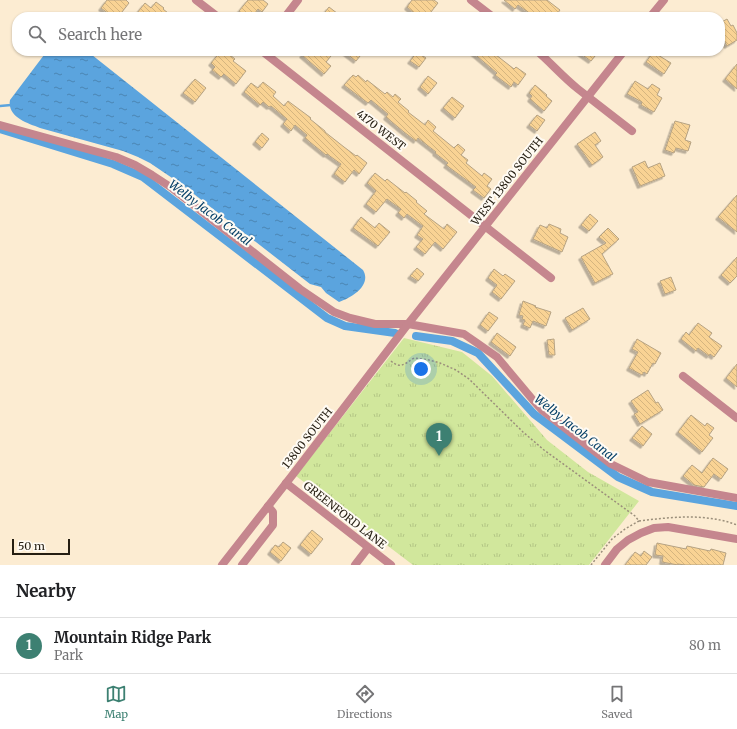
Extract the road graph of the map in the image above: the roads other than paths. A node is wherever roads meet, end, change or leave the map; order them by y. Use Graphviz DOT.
graph roads {
  1 [pos="196,0"];
  2 [pos="298,0"];
  3 [pos="471,0"];
  4 [pos="664,0"];
  5 [pos="212,12"];
  6 [pos="289,12"];
  7 [pos="487,12"];
  8 [pos="654,12"];
  9 [pos="268,56"];
  10 [pos="543,56"];
  11 [pos="620,56"];
  12 [pos="588,96"];
  13 [pos="0,125"];
  14 [pos="632,131"];
  15 [pos="486,226"];
  16 [pos="552,278"];
  17 [pos="408,324"];
  18 [pos="683,376"];
  19 [pos="737,418"];
  20 [pos="286,483"];
  21 [pos="737,498"];
  22 [pos="268,506"];
  23 [pos="737,539"];
  24 [pos="368,548"];
  25 [pos="222,565"];
  26 [pos="242,565"];
  27 [pos="355,565"];
  28 [pos="391,565"];
  29 [pos="605,565"];
  1 -- 5 [label="street"];
  2 -- 6 [label="street"];
  3 -- 7 [label="street"];
  4 -- 8 [label="street"];
  9 -- 15 [label="street, 4170 WEST"];
  10 -- 12 [label="street"];
  11 -- 12 [label="street, WEST 13800 SOUTH"];
  12 -- 14 [label="street"];
  12 -- 15 [label="street, WEST 13800 SOUTH"];
  13 -- 17 [label="street"];
  15 -- 16 [label="street, 4170 WEST"];
  15 -- 17 [label="street, WEST 13800 SOUTH"];
  17 -- 20 [label="street, 13800 SOUTH"];
  17 -- 21 [label="street"];
  18 -- 19 [label="street"];
  20 -- 22 [label="street, 13800 SOUTH"];
  20 -- 24 [label="street, GREENFORD LANE"];
  22 -- 25 [label="street, 13800 SOUTH"];
  22 -- 26 [label="street"];
  23 -- 29 [label="street"];
  24 -- 27 [label="street"];
  24 -- 28 [label="street, GREENFORD LANE"];
}
